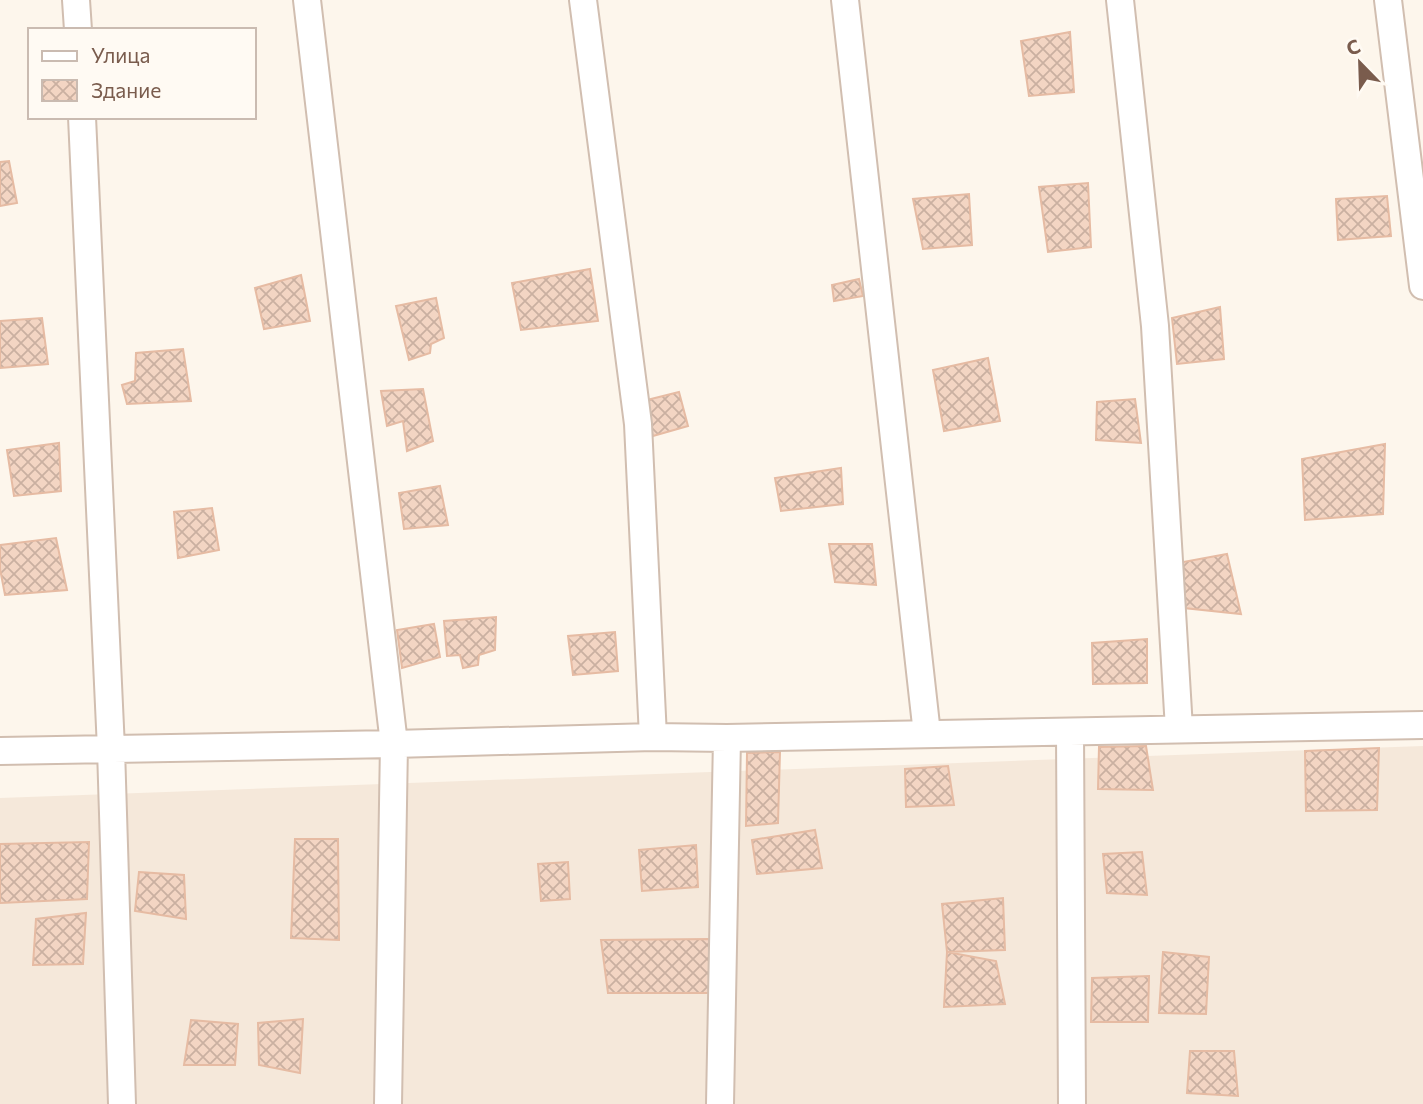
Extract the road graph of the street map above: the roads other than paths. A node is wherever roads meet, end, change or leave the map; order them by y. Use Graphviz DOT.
graph roads {
  1 [pos="76,0"];
  2 [pos="307,0"];
  3 [pos="583,0"];
  4 [pos="845,0"];
  5 [pos="1120,0"];
  6 [pos="1388,0"];
  7 [pos="78,28"];
  8 [pos="82,119"];
  9 [pos="1423,286"];
  10 [pos="1423,725"];
  11 [pos="1179,729"];
  12 [pos="1070,732"];
  13 [pos="927,734"];
  14 [pos="653,737"];
  15 [pos="727,738"];
  16 [pos="394,744"];
  17 [pos="111,749"];
  18 [pos="0,751"];
  19 [pos="122,1104"];
  20 [pos="388,1104"];
  21 [pos="720,1104"];
  22 [pos="1072,1104"];
  1 -- 7 [label="street"];
  2 -- 16 [label="street"];
  3 -- 14 [label="street"];
  4 -- 13 [label="street"];
  5 -- 11 [label="street"];
  6 -- 9 [label="street"];
  8 -- 17 [label="street"];
  10 -- 11 [label="street"];
  11 -- 12 [label="street"];
  12 -- 13 [label="street"];
  12 -- 22 [label="street"];
  13 -- 15 [label="street"];
  14 -- 15 [label="street"];
  14 -- 16 [label="street"];
  15 -- 21 [label="street"];
  16 -- 17 [label="street"];
  16 -- 20 [label="street"];
  17 -- 18 [label="street"];
  17 -- 19 [label="street"];
}
